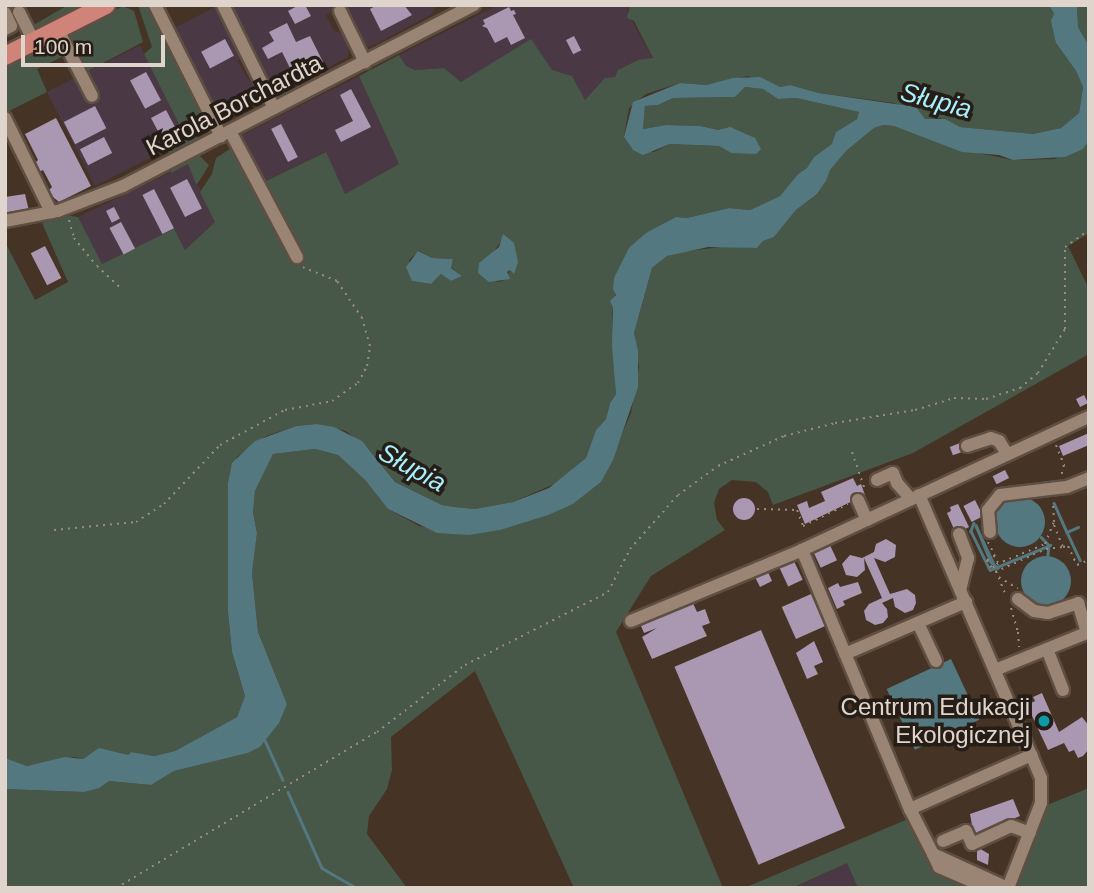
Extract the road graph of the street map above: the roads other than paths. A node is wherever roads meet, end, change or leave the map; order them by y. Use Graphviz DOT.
graph roads {
  1 [pos="106,5"];
  2 [pos="155,5"];
  3 [pos="223,5"];
  4 [pos="474,5"];
  5 [pos="340,11"];
  6 [pos="19,12"];
  7 [pos="5,13"];
  8 [pos="5,29"];
  9 [pos="58,30"];
  10 [pos="34,42"];
  11 [pos="5,56"];
  12 [pos="365,62"];
  13 [pos="92,96"];
  14 [pos="274,108"];
  15 [pos="5,118"];
  16 [pos="226,133"];
  17 [pos="51,212"];
  18 [pos="5,221"];
  19 [pos="297,257"];
  20 [pos="1089,417"];
  21 [pos="967,446"];
  22 [pos="1007,454"];
  23 [pos="1089,478"];
  24 [pos="877,480"];
  25 [pos="915,497"];
  26 [pos="858,500"];
  27 [pos="867,520"];
  28 [pos="960,534"];
  29 [pos="988,535"];
  30 [pos="802,550"];
  31 [pos="960,589"];
  32 [pos="1019,595"];
  33 [pos="966,602"];
  34 [pos="631,621"];
  35 [pos="918,622"];
  36 [pos="1088,633"];
  37 [pos="1047,649"];
  38 [pos="845,654"];
  39 [pos="936,661"];
  40 [pos="995,670"];
  41 [pos="1063,690"];
  42 [pos="1032,755"];
  43 [pos="910,809"];
  44 [pos="1030,833"];
  45 [pos="943,841"];
  46 [pos="933,854"];
  47 [pos="987,888"];
  1 -- 9 [label="main road"];
  2 -- 16 [label="street"];
  3 -- 14 [label="street"];
  4 -- 12 [label="street, Karola Borchardta"];
  5 -- 12 [label="street"];
  6 -- 10 [label="street"];
  7 -- 8 [label="street"];
  9 -- 10 [label="main road"];
  9 -- 13 [label="street"];
  10 -- 11 [label="main road"];
  12 -- 14 [label="street, Karola Borchardta"];
  14 -- 16 [label="street, Karola Borchardta"];
  15 -- 17 [label="street"];
  16 -- 17 [label="street, Karola Borchardta"];
  16 -- 19 [label="street"];
  17 -- 18 [label="street, Karola Borchardta"];
  20 -- 22 [label="street"];
  21 -- 22 [label="street"];
  22 -- 25 [label="street"];
  23 -- 29 [label="street"];
  24 -- 25 [label="street"];
  25 -- 27 [label="street"];
  25 -- 31 [label="street"];
  26 -- 27 [label="street"];
  27 -- 30 [label="street"];
  28 -- 31 [label="street"];
  30 -- 34 [label="street"];
  30 -- 38 [label="street"];
  31 -- 33 [label="street"];
  32 -- 36 [label="street"];
  33 -- 35 [label="street"];
  33 -- 40 [label="street"];
  35 -- 38 [label="street"];
  35 -- 39 [label="street"];
  36 -- 37 [label="street"];
  37 -- 40 [label="street"];
  37 -- 41 [label="street"];
  38 -- 43 [label="street"];
  40 -- 42 [label="street"];
  42 -- 43 [label="street"];
  42 -- 44 [label="street"];
  43 -- 46 [label="street"];
  44 -- 45 [label="street"];
  44 -- 46 [label="street"];
  46 -- 47 [label="street"];
}
